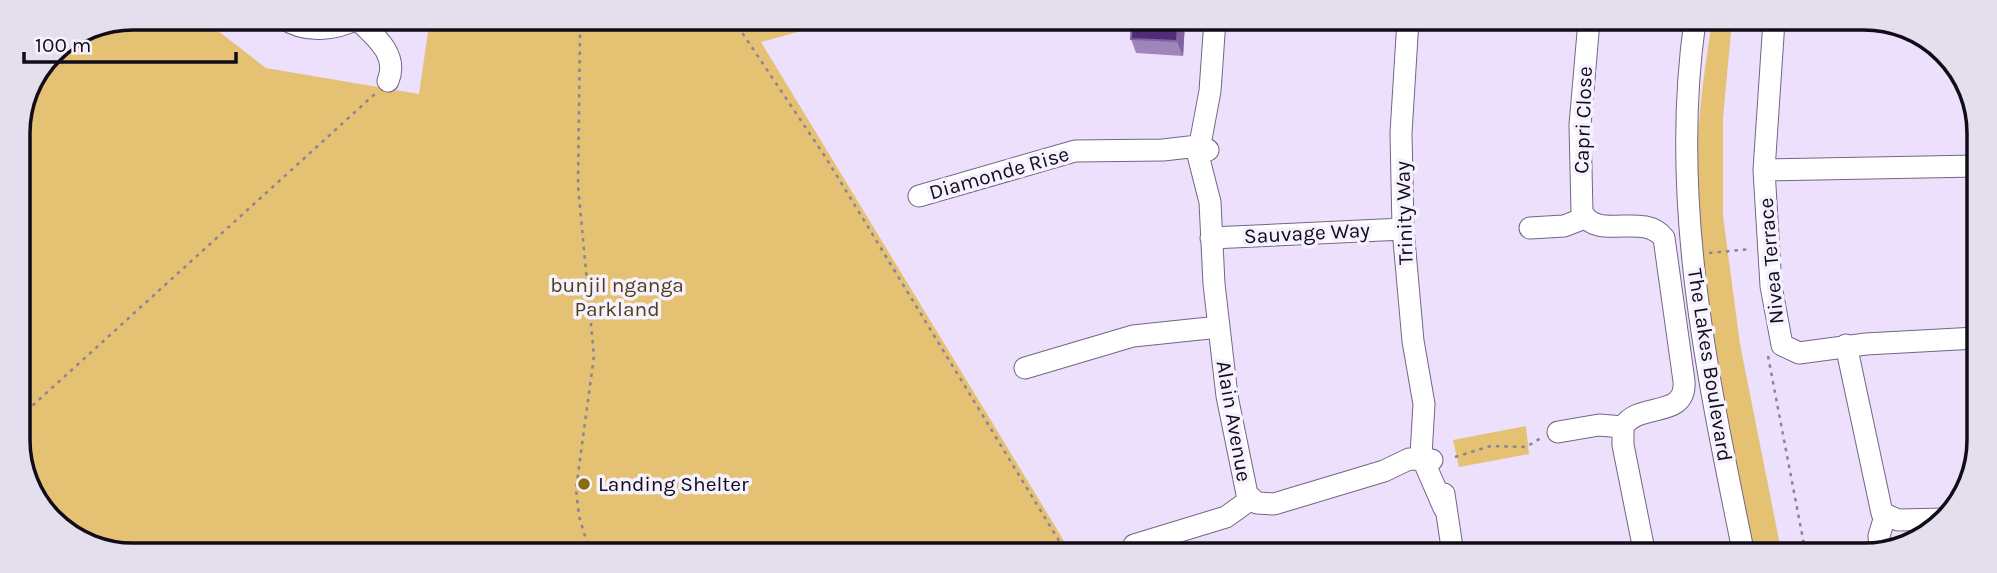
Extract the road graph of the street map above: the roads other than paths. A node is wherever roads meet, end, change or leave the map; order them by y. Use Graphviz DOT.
graph roads {
  1 [pos="369,30"];
  2 [pos="1214,30"];
  3 [pos="1407,30"];
  4 [pos="1588,30"];
  5 [pos="1694,30"];
  6 [pos="1706,30"];
  7 [pos="1773,30"];
  8 [pos="388,81"];
  9 [pos="1202,150"];
  10 [pos="1967,166"];
  11 [pos="1763,170"];
  12 [pos="1688,174"];
  13 [pos="919,196"];
  14 [pos="1585,218"];
  15 [pos="1530,228"];
  16 [pos="1403,229"];
  17 [pos="1211,238"];
  18 [pos="1219,327"];
  19 [pos="1967,338"];
  20 [pos="1846,345"];
  21 [pos="1025,368"];
  22 [pos="1623,427"];
  23 [pos="1553,431"];
  24 [pos="1426,461"];
  25 [pos="1251,499"];
  26 [pos="1885,516"];
  27 [pos="1930,519"];
  28 [pos="1879,542"];
  29 [pos="1141,543"];
  30 [pos="1452,543"];
  31 [pos="1643,543"];
  32 [pos="1742,543"];
  1 -- 8 [label="street"];
  2 -- 9 [label="street, Alain Avenue"];
  3 -- 16 [label="street, Trinity Way"];
  4 -- 14 [label="street, Capri Close"];
  5 -- 12 [label="street, The Lakes Boulevard"];
  6 -- 12 [label="street, The Lakes Boulevard"];
  7 -- 11 [label="street, Nivea Terrace"];
  9 -- 13 [label="street, Diamonde Rise"];
  9 -- 17 [label="street, Alain Avenue"];
  10 -- 11 [label="street"];
  11 -- 20 [label="street, Nivea Terrace"];
  12 -- 32 [label="street, The Lakes Boulevard"];
  14 -- 15 [label="street"];
  14 -- 22 [label="street"];
  16 -- 17 [label="street, Sauvage Way"];
  16 -- 24 [label="street, Trinity Way"];
  17 -- 18 [label="street, Alain Avenue"];
  18 -- 21 [label="street"];
  18 -- 25 [label="street, Alain Avenue"];
  19 -- 20 [label="street, Nivea Terrace"];
  20 -- 26 [label="street"];
  22 -- 23 [label="street"];
  22 -- 31 [label="street"];
  24 -- 25 [label="street, Alain Avenue"];
  24 -- 30 [label="street, Trinity Way"];
  25 -- 29 [label="street"];
  26 -- 27 [label="street"];
  26 -- 28 [label="street"];
}
